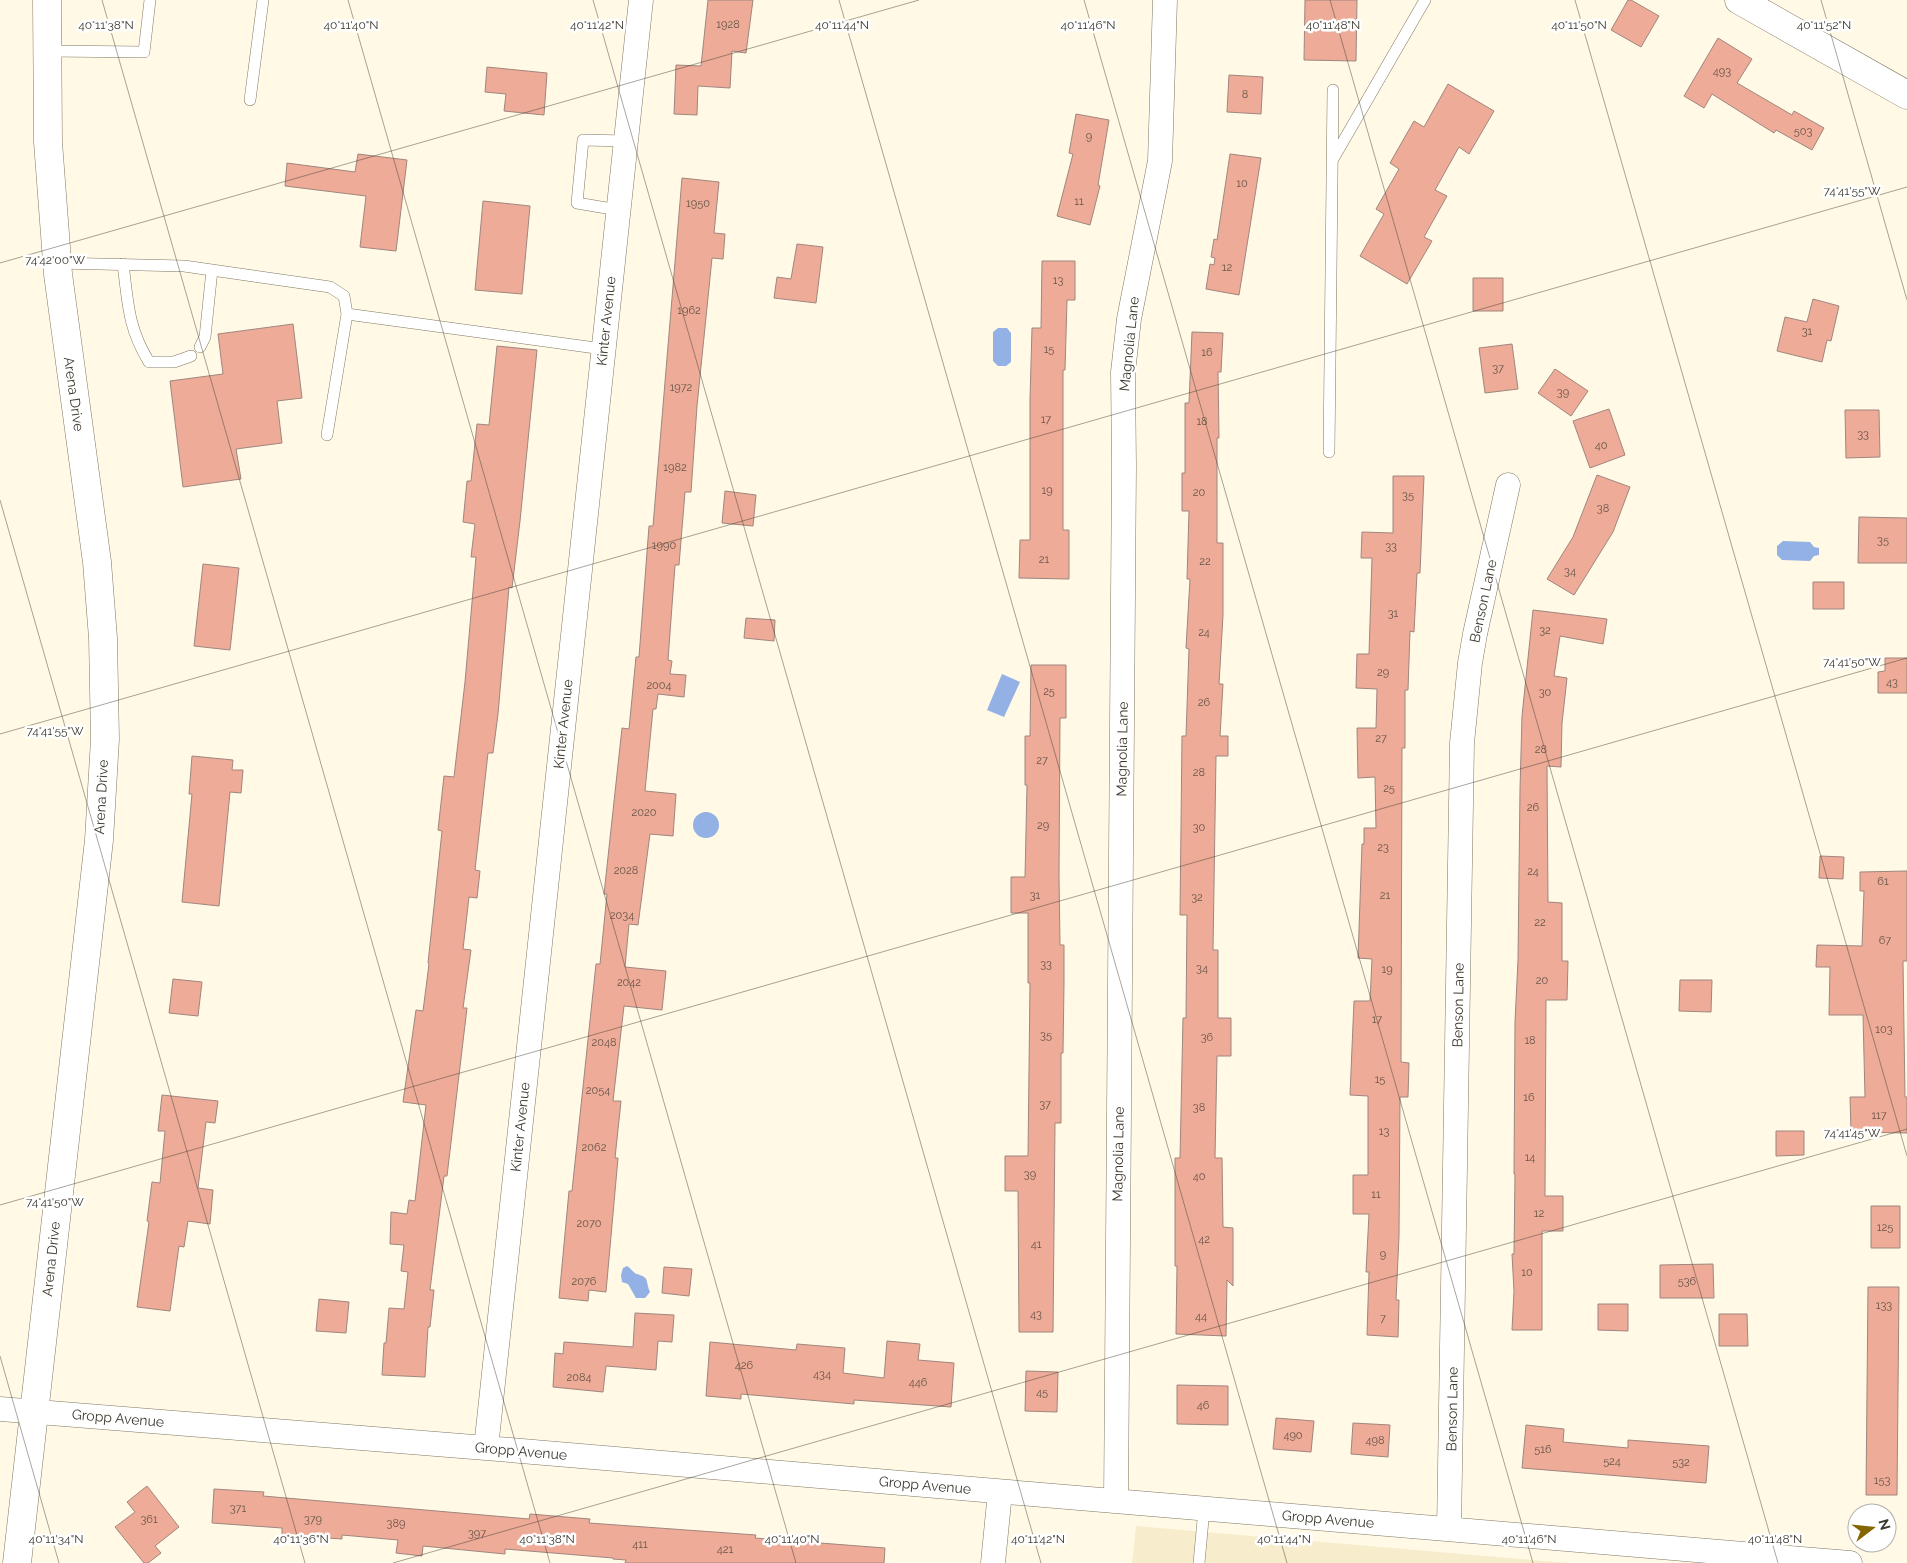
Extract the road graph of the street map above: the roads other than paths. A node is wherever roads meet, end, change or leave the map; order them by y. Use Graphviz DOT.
graph roads {
  1 [pos="47,0"];
  2 [pos="150,0"];
  3 [pos="262,0"];
  4 [pos="641,0"];
  5 [pos="1165,0"];
  6 [pos="1425,0"];
  7 [pos="1739,0"];
  8 [pos="46,51"];
  9 [pos="1333,90"];
  10 [pos="1907,95"];
  11 [pos="250,100"];
  12 [pos="626,141"];
  13 [pos="1332,160"];
  14 [pos="618,210"];
  15 [pos="57,263"];
  16 [pos="123,264"];
  17 [pos="212,270"];
  18 [pos="347,314"];
  19 [pos="200,347"];
  20 [pos="603,349"];
  21 [pos="191,356"];
  22 [pos="327,435"];
  23 [pos="1329,452"];
  24 [pos="1508,485"];
  25 [pos="0,1409"];
  26 [pos="33,1412"];
  27 [pos="486,1448"];
  28 [pos="1000,1492"];
  29 [pos="1116,1501"];
  30 [pos="1204,1509"];
  31 [pos="1449,1529"];
  32 [pos="17,1563"];
  33 [pos="993,1563"];
  34 [pos="1199,1563"];
  35 [pos="1850,1563"];
  1 -- 8 [label="main road, Arena Drive"];
  2 -- 8 [label="lane"];
  3 -- 11 [label="lane"];
  4 -- 12 [label="street, Kinter Avenue"];
  5 -- 29 [label="street, Magnolia Lane"];
  6 -- 13 [label="lane"];
  7 -- 10 [label="main road"];
  8 -- 15 [label="main road, Arena Drive"];
  9 -- 13 [label="lane"];
  12 -- 14 [label="street, Kinter Avenue"];
  12 -- 14 [label="lane"];
  13 -- 23 [label="lane"];
  14 -- 20 [label="street, Kinter Avenue"];
  15 -- 16 [label="lane"];
  15 -- 26 [label="main road, Arena Drive"];
  16 -- 17 [label="lane"];
  16 -- 21 [label="lane"];
  17 -- 18 [label="lane"];
  17 -- 19 [label="lane"];
  18 -- 20 [label="lane"];
  18 -- 22 [label="lane"];
  20 -- 27 [label="street, Kinter Avenue"];
  24 -- 31 [label="street, Benson Lane"];
  25 -- 26 [label="street, Gropp Avenue"];
  26 -- 27 [label="street, Gropp Avenue"];
  26 -- 32 [label="main road, Arena Drive"];
  27 -- 28 [label="street, Gropp Avenue"];
  28 -- 29 [label="street, Gropp Avenue"];
  28 -- 33 [label="street"];
  29 -- 30 [label="street, Gropp Avenue"];
  30 -- 31 [label="street, Gropp Avenue"];
  30 -- 34 [label="lane"];
  31 -- 35 [label="street, Gropp Avenue"];
}
